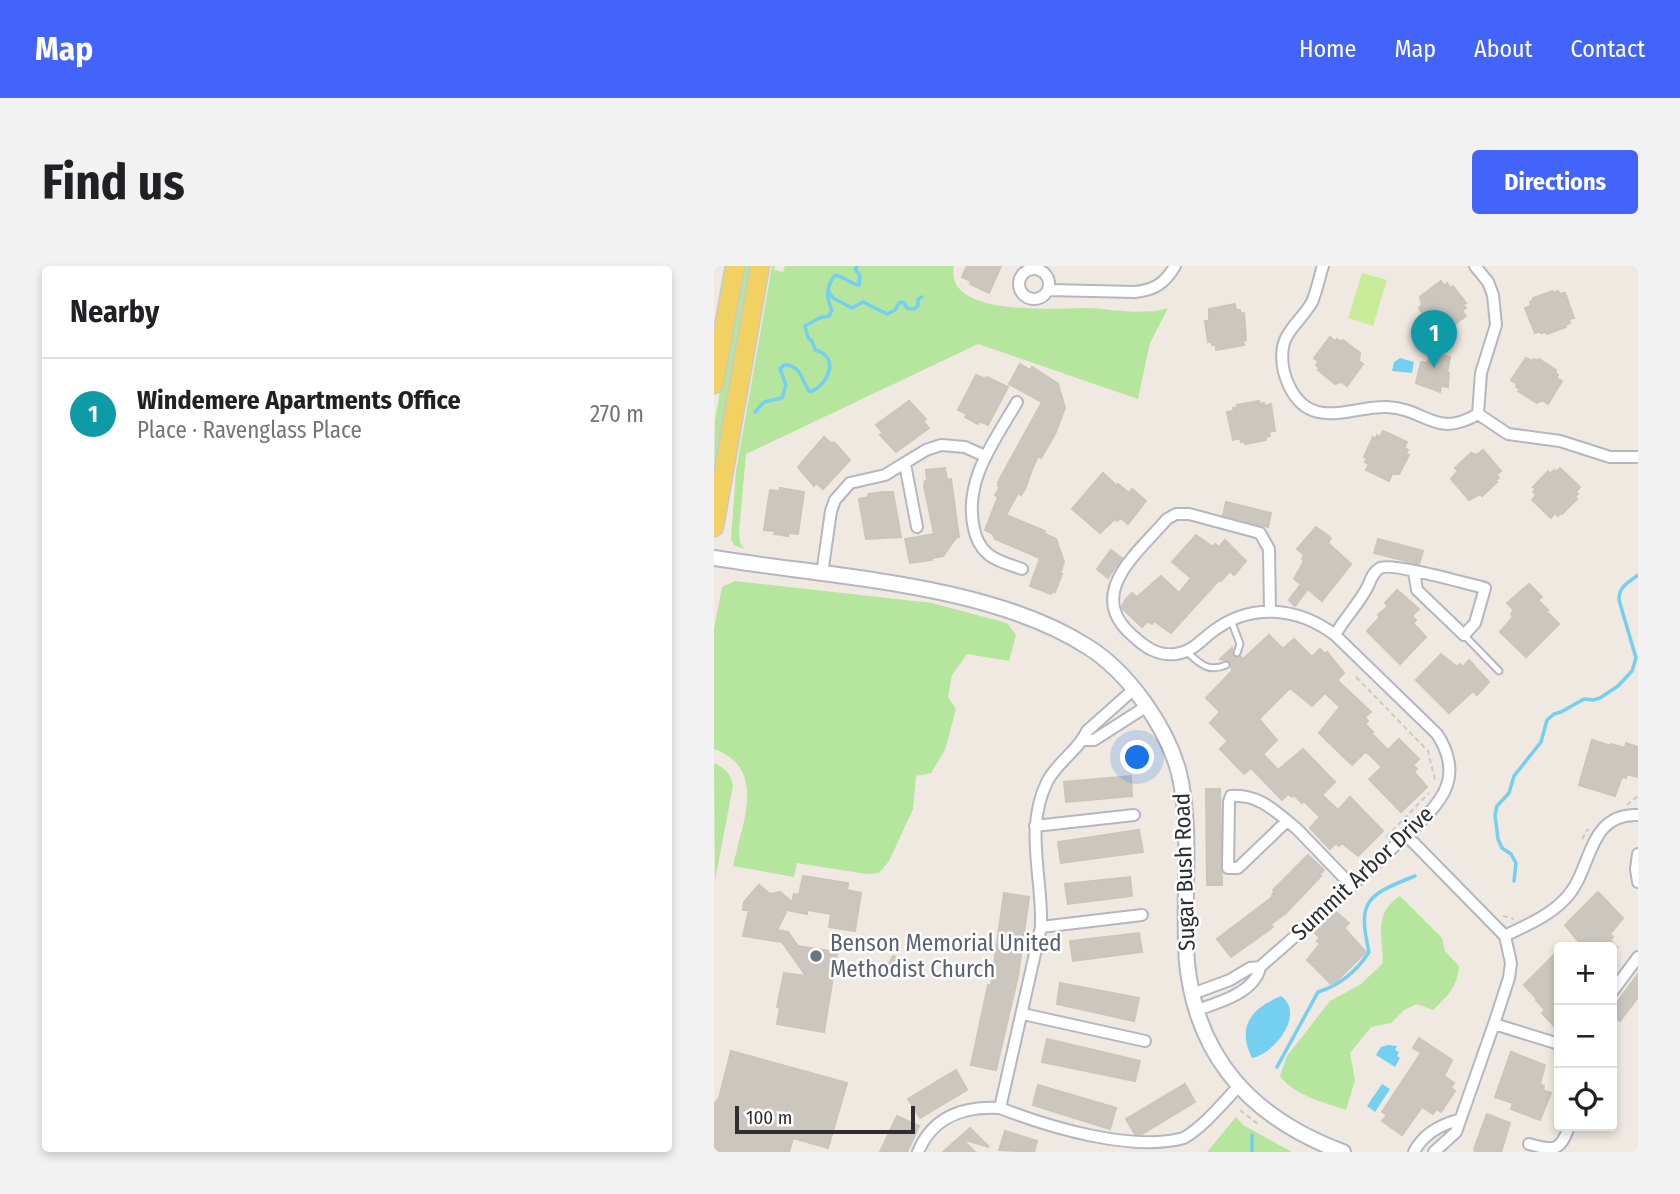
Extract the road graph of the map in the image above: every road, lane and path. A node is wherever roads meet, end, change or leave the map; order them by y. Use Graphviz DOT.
graph roads {
  1 [pos="735,266"];
  2 [pos="760,266"];
  3 [pos="1175,266"];
  4 [pos="1323,266"];
  5 [pos="1475,266"];
  6 [pos="1048,290"];
  7 [pos="714,384"];
  8 [pos="1017,402"];
  9 [pos="1478,414"];
  10 [pos="985,456"];
  11 [pos="1638,457"];
  12 [pos="905,464"];
  13 [pos="714,527"];
  14 [pos="917,527"];
  15 [pos="714,558"];
  16 [pos="1022,569"];
  17 [pos="1414,571"];
  18 [pos="822,574"];
  19 [pos="1270,611"];
  20 [pos="1231,620"];
  21 [pos="1335,635"];
  22 [pos="1464,635"];
  23 [pos="1186,651"];
  24 [pos="1237,653"];
  25 [pos="1226,665"];
  26 [pos="1499,671"];
  27 [pos="1356,677"];
  28 [pos="1133,690"];
  29 [pos="1147,706"];
  30 [pos="1083,740"];
  31 [pos="1638,796"];
  32 [pos="1619,808"];
  33 [pos="1134,815"];
  34 [pos="1638,815"];
  35 [pos="1287,821"];
  36 [pos="1593,823"];
  37 [pos="1034,826"];
  38 [pos="1406,835"];
  39 [pos="1386,837"];
  40 [pos="1581,841"];
  41 [pos="1638,854"];
  42 [pos="1638,882"];
  43 [pos="1352,886"];
  44 [pos="1496,909"];
  45 [pos="1142,915"];
  46 [pos="1515,919"];
  47 [pos="1041,927"];
  48 [pos="1505,936"];
  49 [pos="1638,957"];
  50 [pos="1260,967"];
  51 [pos="1230,980"];
  52 [pos="1617,985"];
  53 [pos="1237,993"];
  54 [pos="1192,994"];
  55 [pos="1197,1010"];
  56 [pos="1023,1014"];
  57 [pos="1494,1024"];
  58 [pos="1145,1041"];
  59 [pos="1554,1042"];
  60 [pos="1238,1087"];
  61 [pos="1000,1108"];
  62 [pos="1240,1110"];
  63 [pos="1458,1120"];
  64 [pos="1258,1125"];
  65 [pos="1567,1131"];
  66 [pos="1528,1144"];
  67 [pos="1096,1148"];
  68 [pos="918,1152"];
  69 [pos="1343,1152"];
  70 [pos="1414,1152"];
  71 [pos="1434,1152"];
  1 -- 7 [label="main road"];
  2 -- 13 [label="main road"];
  3 -- 6 [label="street"];
  4 -- 9 [label="street"];
  5 -- 9 [label="street"];
  8 -- 10 [label="street"];
  9 -- 11 [label="street"];
  10 -- 12 [label="street"];
  10 -- 16 [label="street"];
  12 -- 14 [label="street"];
  12 -- 18 [label="street"];
  15 -- 18 [label="street, Sugar Bush Road"];
  17 -- 21 [label="street"];
  17 -- 22 [label="street"];
  17 -- 22 [label="street"];
  18 -- 28 [label="street, Sugar Bush Road"];
  19 -- 20 [label="street, Summit Arbor Drive"];
  19 -- 21 [label="street, Summit Arbor Drive"];
  19 -- 23 [label="street"];
  20 -- 23 [label="street, Summit Arbor Drive"];
  20 -- 24 [label="lane"];
  21 -- 38 [label="street, Summit Arbor Drive"];
  22 -- 26 [label="lane"];
  23 -- 25 [label="lane"];
  27 -- 39 [label="path"];
  28 -- 29 [label="street, Sugar Bush Road"];
  28 -- 30 [label="street"];
  29 -- 30 [label="street"];
  29 -- 54 [label="street, Sugar Bush Road"];
  30 -- 37 [label="street"];
  31 -- 32 [label="path"];
  33 -- 37 [label="street"];
  34 -- 48 [label="street"];
  35 -- 35 [label="street"];
  35 -- 43 [label="street"];
  36 -- 40 [label="path"];
  37 -- 47 [label="street"];
  38 -- 43 [label="street, Summit Arbor Drive"];
  38 -- 48 [label="street"];
  41 -- 42 [label="street"];
  43 -- 50 [label="street, Summit Arbor Drive"];
  44 -- 46 [label="path"];
  45 -- 47 [label="street"];
  47 -- 56 [label="street"];
  48 -- 57 [label="street"];
  49 -- 52 [label="street"];
  50 -- 51 [label="street, Summit Arbor Drive"];
  50 -- 53 [label="street, Summit Arbor Drive"];
  51 -- 53 [label="street"];
  51 -- 54 [label="street, Summit Arbor Drive"];
  53 -- 55 [label="street, Summit Arbor Drive"];
  54 -- 55 [label="street, Sugar Bush Road"];
  55 -- 60 [label="street, Sugar Bush Road"];
  56 -- 58 [label="street"];
  56 -- 61 [label="street"];
  57 -- 59 [label="street"];
  57 -- 63 [label="street"];
  60 -- 67 [label="street"];
  60 -- 69 [label="street, Sugar Bush Road"];
  61 -- 67 [label="street"];
  61 -- 68 [label="street"];
  62 -- 64 [label="path"];
  63 -- 70 [label="street"];
  63 -- 71 [label="street"];
  65 -- 66 [label="street"];
}
